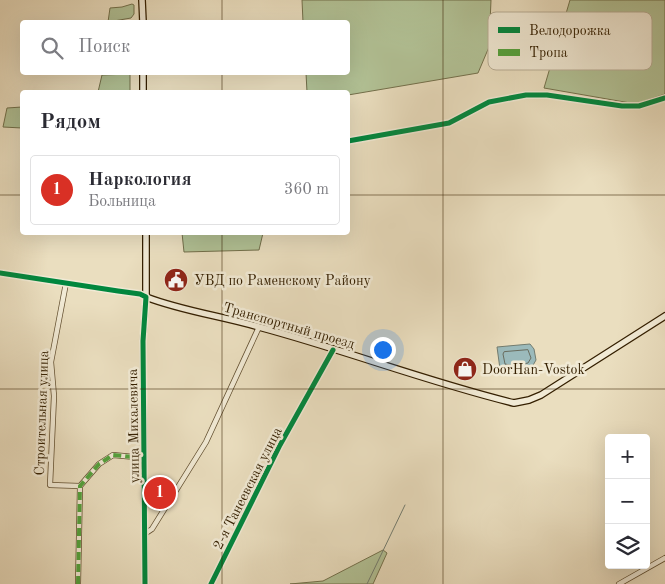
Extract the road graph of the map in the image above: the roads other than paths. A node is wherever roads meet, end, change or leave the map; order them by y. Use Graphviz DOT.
graph roads {
  1 [pos="142,0"];
  2 [pos="142,20"];
  3 [pos="143,75"];
  4 [pos="143,90"];
  5 [pos="665,98"];
  6 [pos="350,142"];
  7 [pos="146,235"];
  8 [pos="0,273"];
  9 [pos="66,283"];
  10 [pos="146,297"];
  11 [pos="665,316"];
  12 [pos="259,326"];
  13 [pos="333,350"];
  14 [pos="145,458"];
  15 [pos="80,486"];
  16 [pos="146,533"];
  17 [pos="665,558"];
  18 [pos="78,584"];
  19 [pos="145,584"];
  20 [pos="211,584"];
  21 [pos="619,584"];
  1 -- 2 [label="main road"];
  3 -- 4 [label="main road"];
  5 -- 6 [label="street"];
  7 -- 10 [label="main road, улица Михалевича"];
  8 -- 9 [label="street, Транспортный проезд"];
  9 -- 10 [label="street, Транспортный проезд"];
  9 -- 15 [label="street, Строительная улица"];
  10 -- 12 [label="main road, Транспортный проезд"];
  10 -- 14 [label="street, улица Михалевича"];
  11 -- 13 [label="main road, Транспортный проезд"];
  12 -- 13 [label="main road, Транспортный проезд"];
  12 -- 16 [label="street"];
  13 -- 20 [label="street, 2-я Танеевская улица"];
  14 -- 15 [label="street"];
  14 -- 16 [label="street, улица Михалевича"];
  15 -- 18 [label="street"];
  16 -- 19 [label="street, улица Михалевича"];
  17 -- 21 [label="street"];
}
